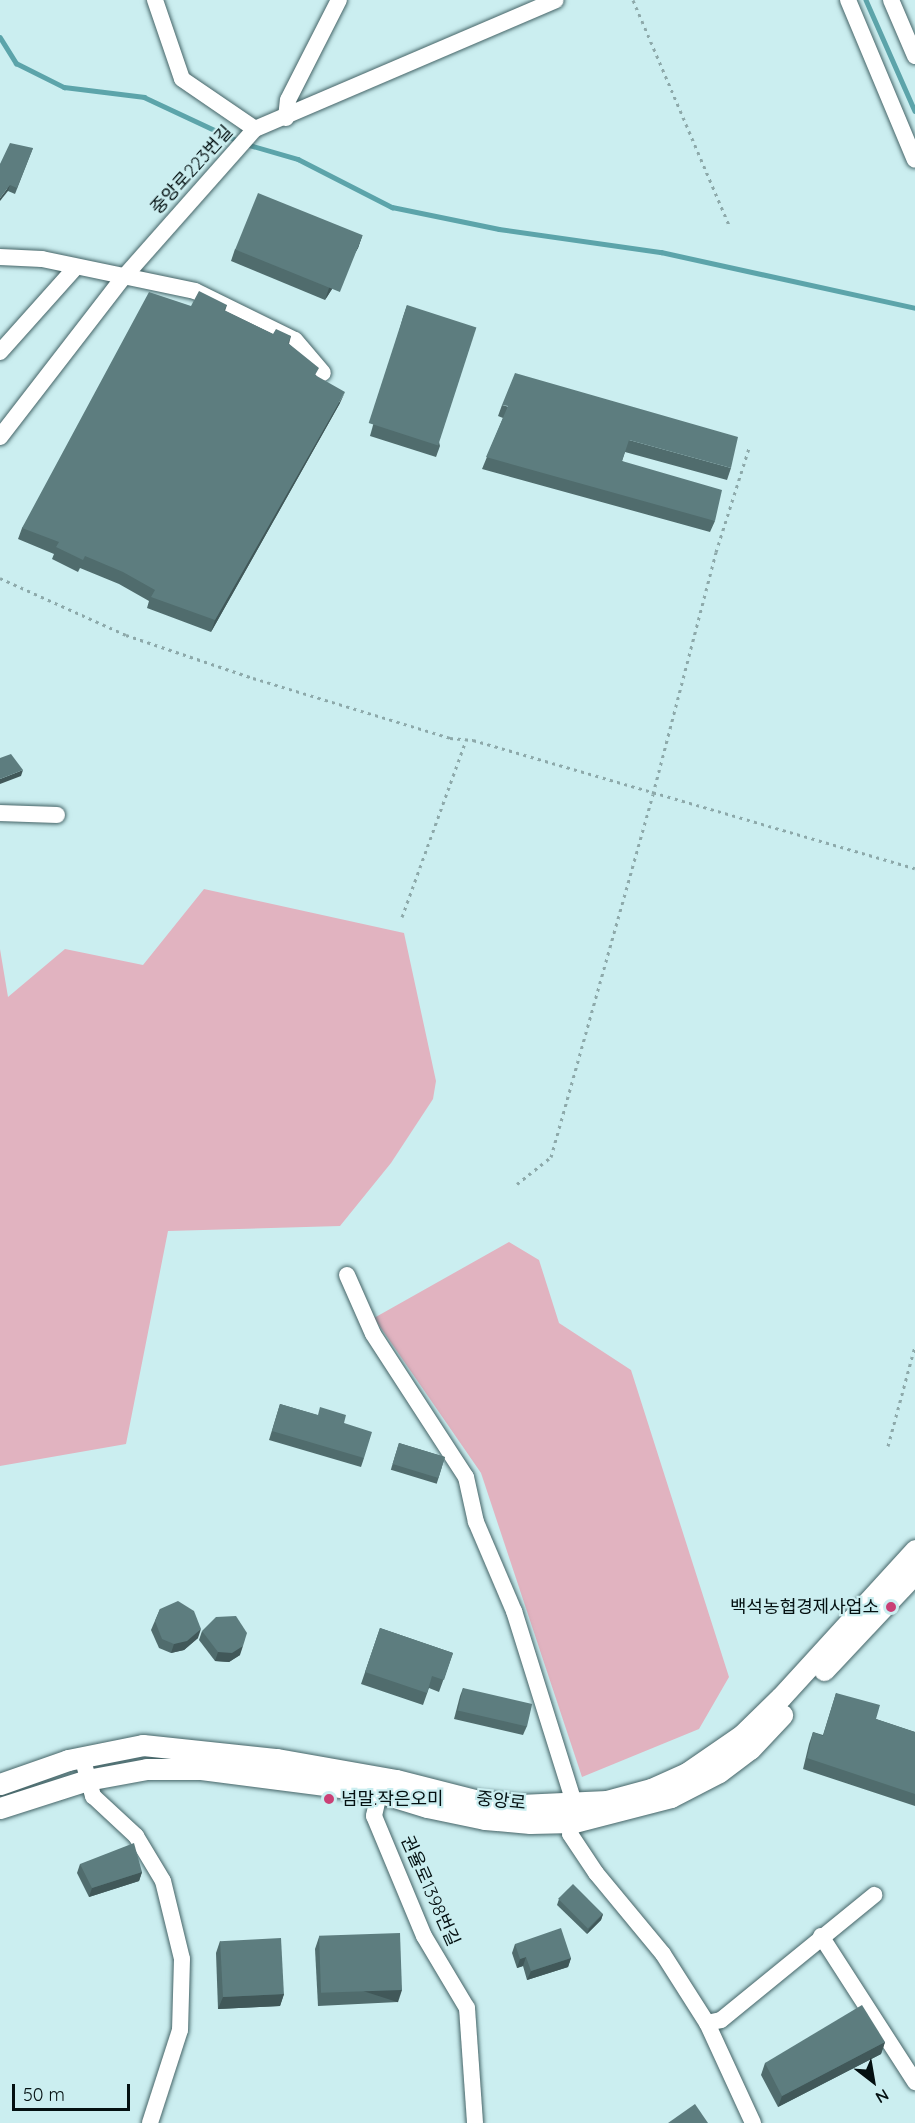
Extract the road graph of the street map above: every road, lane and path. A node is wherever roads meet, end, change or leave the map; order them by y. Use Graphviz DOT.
graph roads {
  1 [pos="154,0"];
  2 [pos="339,0"];
  3 [pos="556,0"];
  4 [pos="633,0"];
  5 [pos="848,0"];
  6 [pos="891,0"];
  7 [pos="915,56"];
  8 [pos="286,118"];
  9 [pos="252,132"];
  10 [pos="915,160"];
  11 [pos="730,227"];
  12 [pos="0,257"];
  13 [pos="76,267"];
  14 [pos="123,278"];
  15 [pos="0,352"];
  16 [pos="323,373"];
  17 [pos="0,437"];
  18 [pos="750,445"];
  19 [pos="0,578"];
  20 [pos="466,740"];
  21 [pos="653,794"];
  22 [pos="0,813"];
  23 [pos="57,815"];
  24 [pos="915,868"];
  25 [pos="402,916"];
  26 [pos="517,1184"];
  27 [pos="347,1275"];
  28 [pos="915,1346"];
  29 [pos="888,1446"];
  30 [pos="915,1550"];
  31 [pos="915,1573"];
  32 [pos="82,1758"];
  33 [pos="87,1780"];
  34 [pos="0,1784"];
  35 [pos="381,1785"];
  36 [pos="0,1808"];
  37 [pos="574,1812"];
  38 [pos="874,1895"];
  39 [pos="821,1936"];
  40 [pos="707,2023"];
  41 [pos="915,2082"];
  42 [pos="150,2123"];
  43 [pos="475,2123"];
  44 [pos="753,2123"];
  1 -- 9 [label="street"];
  2 -- 8 [label="street"];
  3 -- 8 [label="street, 중앙로223번길"];
  4 -- 11 [label="path"];
  5 -- 10 [label="street"];
  6 -- 7 [label="street"];
  8 -- 9 [label="street, 중앙로223번길"];
  9 -- 14 [label="street, 중앙로223번길"];
  12 -- 13 [label="street"];
  13 -- 14 [label="street"];
  13 -- 15 [label="street"];
  14 -- 16 [label="street"];
  14 -- 17 [label="street, 중앙로223번길"];
  18 -- 21 [label="path"];
  19 -- 20 [label="path"];
  20 -- 21 [label="path"];
  20 -- 25 [label="path"];
  21 -- 24 [label="path"];
  21 -- 26 [label="path"];
  22 -- 23 [label="street"];
  27 -- 37 [label="street"];
  28 -- 29 [label="path"];
  30 -- 37 [label="main road, 중앙로"];
  31 -- 37 [label="main road, 중앙로"];
  32 -- 33 [label="street"];
  32 -- 34 [label="main road, 중앙로"];
  32 -- 35 [label="main road, 중앙로"];
  33 -- 35 [label="main road, 중앙로"];
  33 -- 36 [label="main road, 중앙로"];
  33 -- 42 [label="street"];
  35 -- 37 [label="main road, 중앙로"];
  35 -- 43 [label="street, 권율로1398번길"];
  37 -- 40 [label="street"];
  38 -- 39 [label="street"];
  39 -- 40 [label="street"];
  39 -- 41 [label="street"];
  40 -- 44 [label="street"];
}
